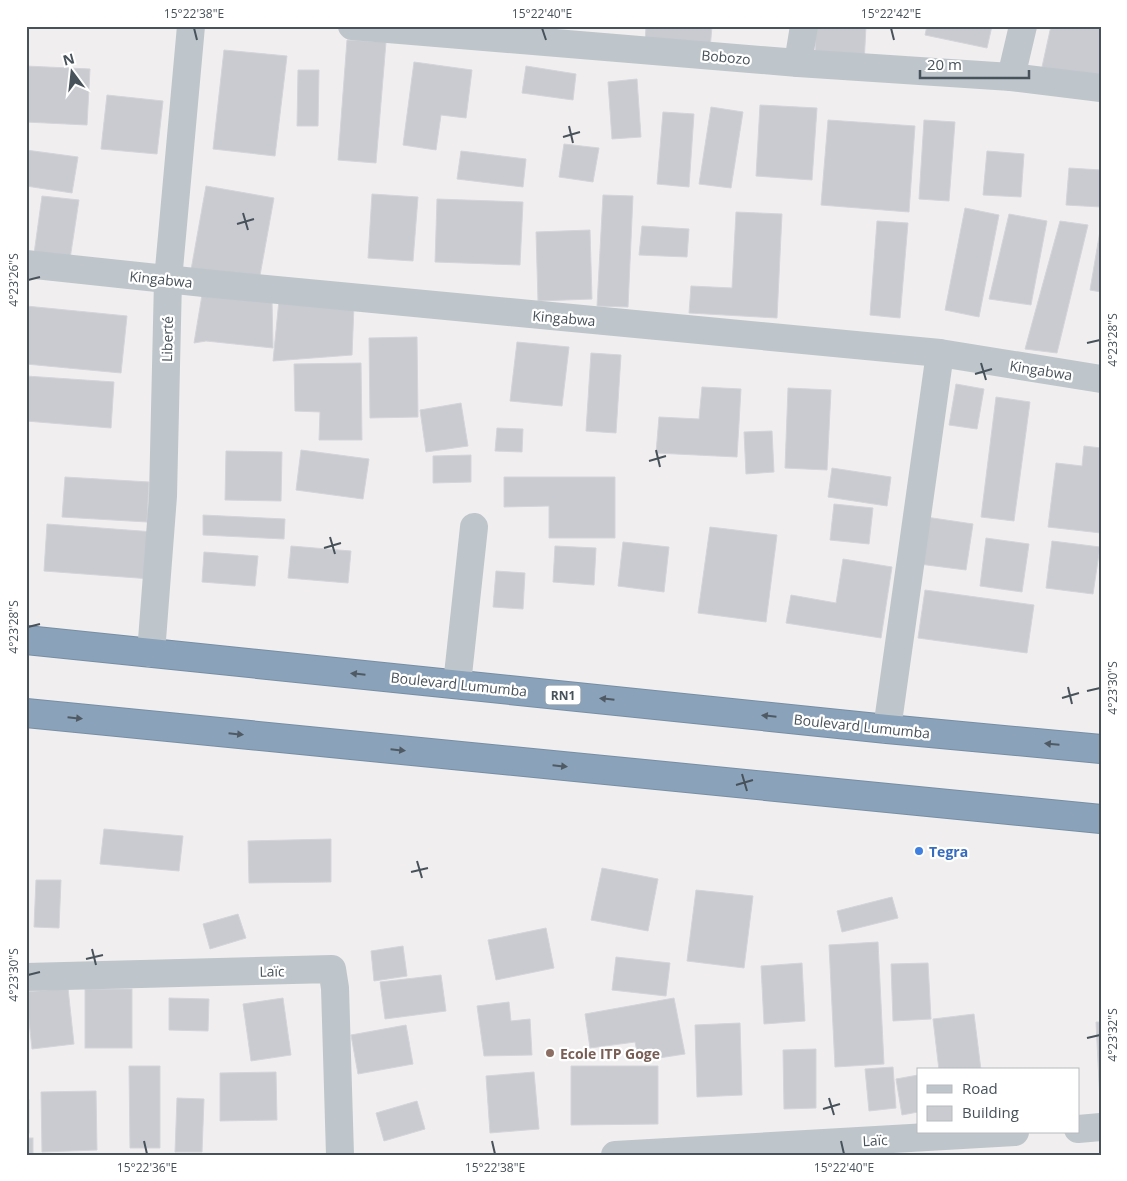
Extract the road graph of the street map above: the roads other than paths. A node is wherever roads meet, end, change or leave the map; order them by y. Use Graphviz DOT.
graph roads {
  1 [pos="191,26"];
  2 [pos="352,26"];
  3 [pos="804,26"];
  4 [pos="1023,26"];
  5 [pos="798,63"];
  6 [pos="1011,77"];
  7 [pos="1101,88"];
  8 [pos="26,264"];
  9 [pos="168,280"];
  10 [pos="940,354"];
  11 [pos="1101,380"];
  12 [pos="474,527"];
  13 [pos="26,640"];
  14 [pos="151,653"];
  15 [pos="457,684"];
  16 [pos="26,712"];
  17 [pos="887,729"];
  18 [pos="1101,749"];
  19 [pos="1101,819"];
  20 [pos="26,976"];
  21 [pos="1101,1127"];
  22 [pos="1080,1129"];
  23 [pos="980,1134"];
  24 [pos="340,1155"];
  25 [pos="615,1155"];
  1 -- 9 [label="street, Liberté"];
  2 -- 5 [label="street, Bobozo"];
  3 -- 5 [label="street"];
  4 -- 6 [label="street"];
  5 -- 6 [label="street, Bobozo"];
  6 -- 7 [label="street, Bobozo"];
  8 -- 9 [label="street, Kingabwa"];
  9 -- 10 [label="street, Kingabwa"];
  9 -- 14 [label="street, Liberté"];
  10 -- 11 [label="street, Kingabwa"];
  10 -- 17 [label="street"];
  12 -- 15 [label="street"];
  13 -- 14 [label="highway, Boulevard Lumumba / RN1"];
  15 -- 14 [label="highway, Boulevard Lumumba / RN1, one-way"];
  17 -- 15 [label="highway, Boulevard Lumumba / RN1, one-way"];
  16 -- 19 [label="highway, one-way"];
  18 -- 17 [label="highway, Boulevard Lumumba / RN1, one-way"];
  20 -- 24 [label="street, Laïc"];
  21 -- 22 [label="street"];
  23 -- 25 [label="street, Laïc"];
}
